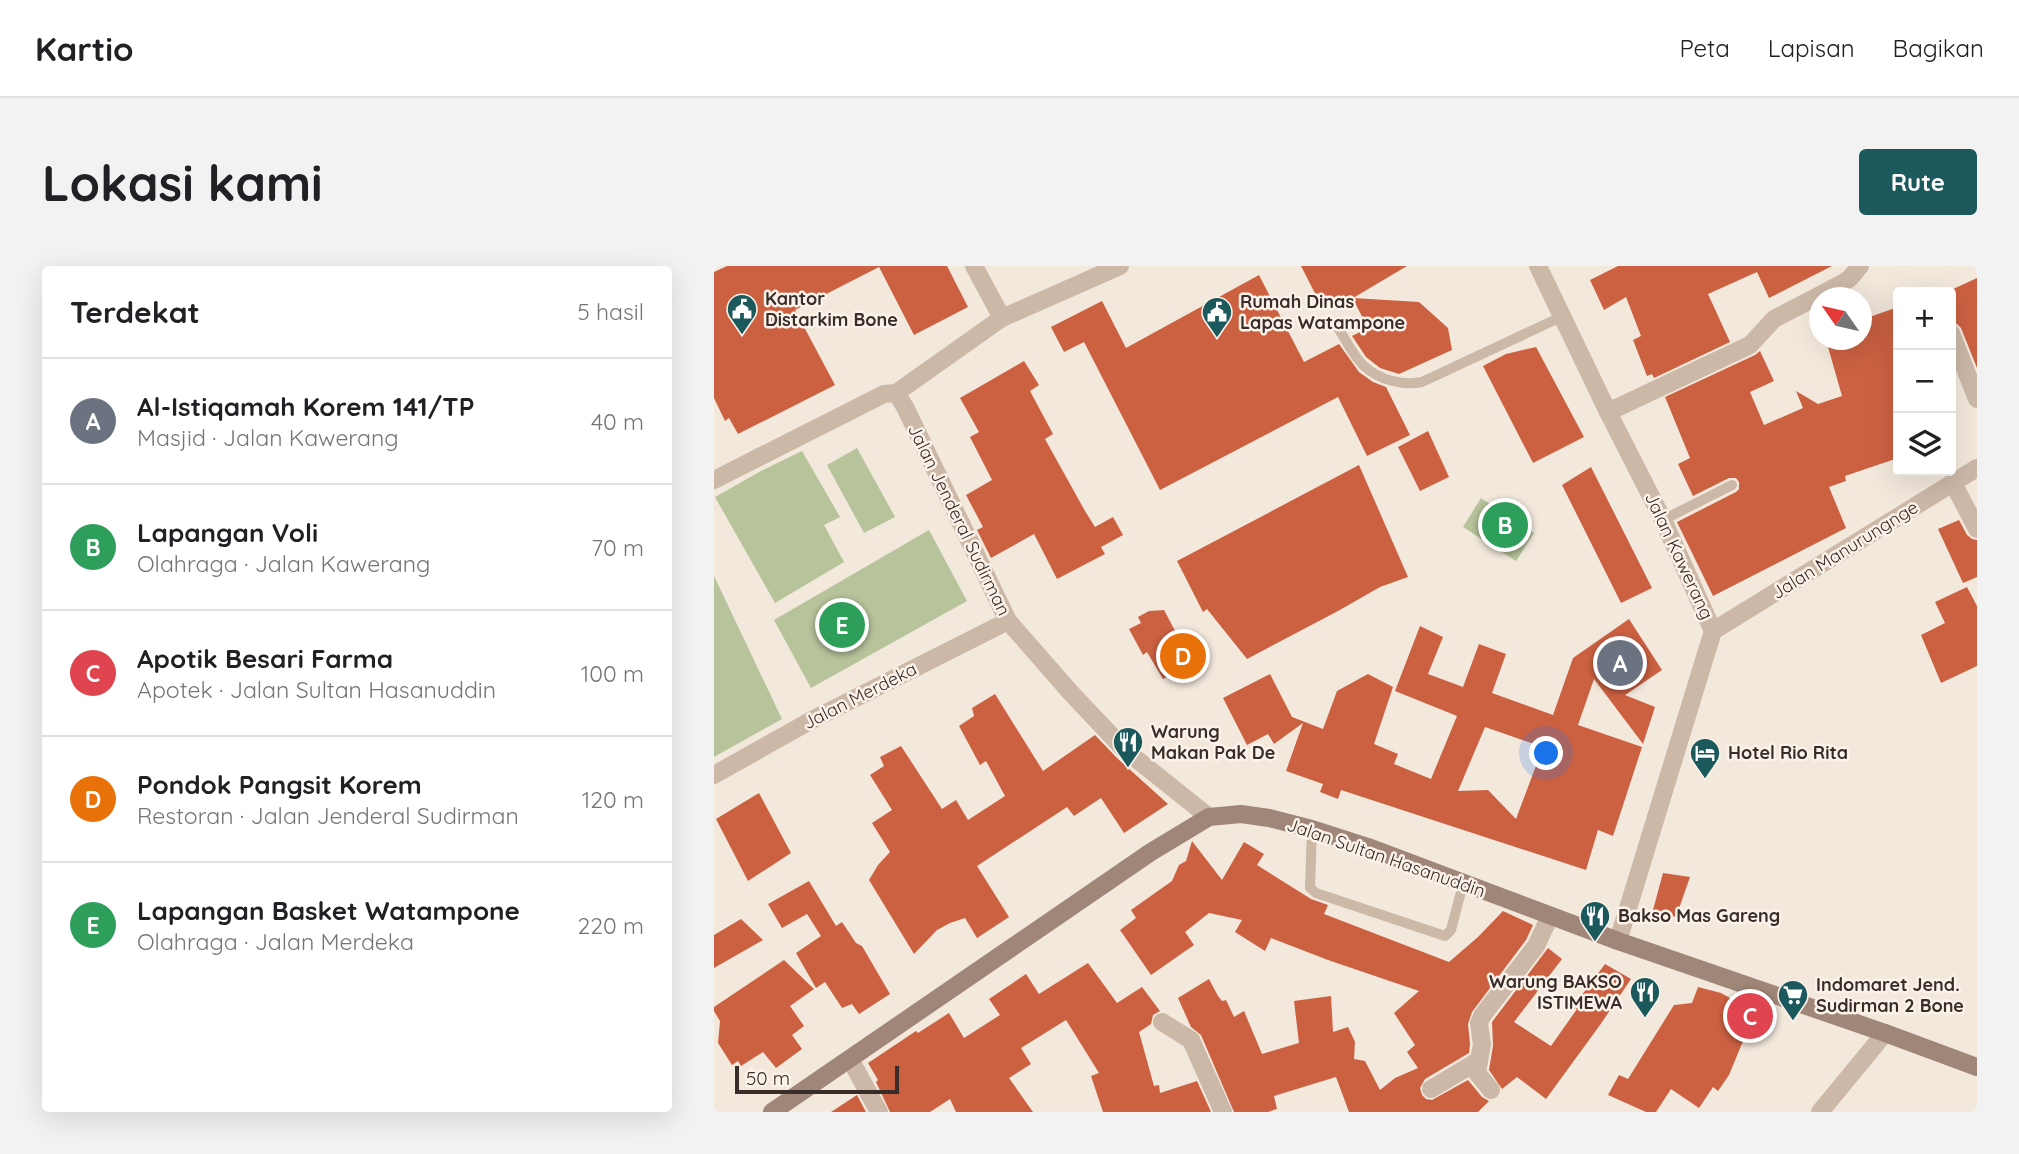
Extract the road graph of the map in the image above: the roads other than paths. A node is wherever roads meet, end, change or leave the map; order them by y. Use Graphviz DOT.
graph roads {
  1 [pos="974,266"];
  2 [pos="1120,266"];
  3 [pos="1538,266"];
  4 [pos="1860,266"];
  5 [pos="1561,317"];
  6 [pos="1002,318"];
  7 [pos="1338,328"];
  8 [pos="1956,346"];
  9 [pos="895,393"];
  10 [pos="1977,399"];
  11 [pos="1608,412"];
  12 [pos="1977,468"];
  13 [pos="714,480"];
  14 [pos="1953,483"];
  15 [pos="1732,485"];
  16 [pos="1663,520"];
  17 [pos="1977,529"];
  18 [pos="1008,621"];
  19 [pos="1713,631"];
  20 [pos="714,775"];
  21 [pos="1209,817"];
  22 [pos="1312,829"];
  23 [pos="1463,884"];
  24 [pos="1550,916"];
  25 [pos="1618,941"];
  26 [pos="1162,1022"];
  27 [pos="1885,1033"];
  28 [pos="850,1059"];
  29 [pos="1478,1060"];
  30 [pos="1977,1067"];
  31 [pos="1431,1090"];
  32 [pos="1491,1090"];
  33 [pos="772,1112"];
  34 [pos="879,1112"];
  35 [pos="1223,1112"];
  36 [pos="1820,1112"];
  1 -- 6 [label="street"];
  2 -- 6 [label="street"];
  3 -- 5 [label="street, Jalan Kawerang"];
  4 -- 11 [label="street"];
  5 -- 7 [label="lane"];
  5 -- 11 [label="street, Jalan Kawerang"];
  6 -- 9 [label="street"];
  8 -- 10 [label="street"];
  9 -- 13 [label="street"];
  9 -- 18 [label="street, Jalan Jenderal Sudirman"];
  11 -- 16 [label="street, Jalan Kawerang"];
  12 -- 14 [label="street, Jalan Manurungnge"];
  14 -- 17 [label="street"];
  14 -- 19 [label="street, Jalan Manurungnge"];
  15 -- 16 [label="lane"];
  16 -- 19 [label="street, Jalan Kawerang"];
  18 -- 20 [label="street, Jalan Merdeka"];
  18 -- 21 [label="street, Jalan Jenderal Sudirman"];
  19 -- 25 [label="street, Jalan Kawerang"];
  21 -- 22 [label="main road, Jalan Sultan Hasanuddin"];
  21 -- 28 [label="main road, Jalan Sultan Hasanuddin"];
  22 -- 23 [label="main road, Jalan Sultan Hasanuddin"];
  22 -- 23 [label="lane"];
  23 -- 24 [label="main road, Jalan Sultan Hasanuddin"];
  24 -- 25 [label="main road, Jalan Sultan Hasanuddin"];
  24 -- 29 [label="street"];
  25 -- 27 [label="main road, Jalan Sultan Hasanuddin"];
  26 -- 35 [label="street"];
  27 -- 30 [label="main road, Jalan Sultan Hasanuddin"];
  27 -- 36 [label="street"];
  28 -- 33 [label="main road, Jalan Sultan Hasanuddin"];
  28 -- 34 [label="street"];
  29 -- 31 [label="street"];
  29 -- 32 [label="street"];
}
